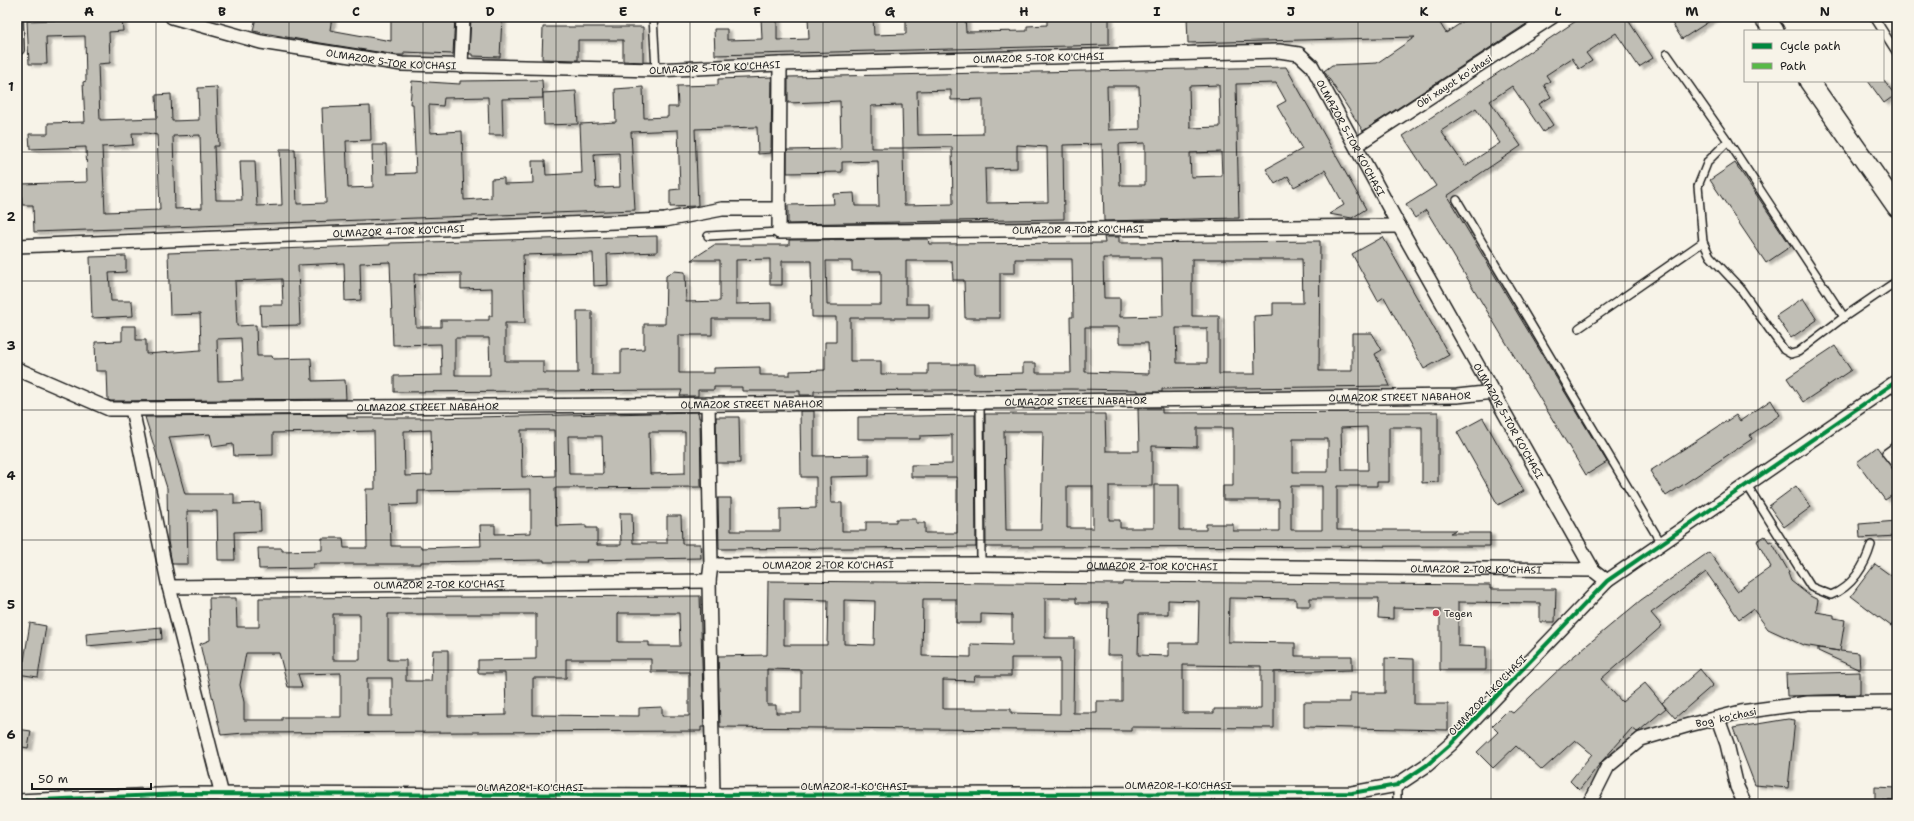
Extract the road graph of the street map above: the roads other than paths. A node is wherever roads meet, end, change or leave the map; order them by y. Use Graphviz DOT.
graph roads {
  1 [pos="19,17"];
  2 [pos="172,17"];
  3 [pos="463,17"];
  4 [pos="653,17"];
  5 [pos="1552,17"];
  6 [pos="1764,17"];
  7 [pos="1874,17"];
  8 [pos="1773,30"];
  9 [pos="1882,30"];
  10 [pos="1884,33"];
  11 [pos="17,50"];
  12 [pos="1897,53"];
  13 [pos="1667,54"];
  14 [pos="780,64"];
  15 [pos="461,66"];
  16 [pos="656,70"];
  17 [pos="1810,82"];
  18 [pos="1728,141"];
  19 [pos="1356,145"];
  20 [pos="1457,200"];
  21 [pos="1897,207"];
  22 [pos="779,209"];
  23 [pos="1400,226"];
  24 [pos="779,232"];
  25 [pos="708,236"];
  26 [pos="1703,242"];
  27 [pos="17,246"];
  28 [pos="1897,282"];
  29 [pos="1844,317"];
  30 [pos="1579,328"];
  31 [pos="17,369"];
  32 [pos="1897,381"];
  33 [pos="1494,392"];
  34 [pos="980,402"];
  35 [pos="708,404"];
  36 [pos="132,409"];
  37 [pos="1897,445"];
  38 [pos="1897,467"];
  39 [pos="1747,485"];
  40 [pos="1660,543"];
  41 [pos="1870,545"];
  42 [pos="981,564"];
  43 [pos="711,565"];
  44 [pos="1593,570"];
  45 [pos="709,581"];
  46 [pos="1607,581"];
  47 [pos="169,587"];
  48 [pos="1897,702"];
  49 [pos="1718,719"];
  50 [pos="1397,784"];
  51 [pos="222,794"];
  52 [pos="713,795"];
  53 [pos="182,799"];
  54 [pos="778,799"];
  55 [pos="22,802"];
  56 [pos="1397,804"];
  57 [pos="1589,804"];
  58 [pos="1745,804"];
  1 -- 11 [label="lane"];
  2 -- 15 [label="street, OLMAZOR 5-TOR KO'CHASI"];
  3 -- 15 [label="street"];
  4 -- 16 [label="lane"];
  5 -- 19 [label="street, Obi xayot koʻchasi"];
  6 -- 8 [label="main road"];
  7 -- 9 [label="lane"];
  10 -- 12 [label="lane"];
  13 -- 18 [label="lane"];
  14 -- 16 [label="street, OLMAZOR 5-TOR KO'CHASI"];
  14 -- 19 [label="street, OLMAZOR 5-TOR KO'CHASI"];
  14 -- 22 [label="street"];
  15 -- 16 [label="street, OLMAZOR 5-TOR KO'CHASI"];
  17 -- 21 [label="main road"];
  18 -- 26 [label="lane"];
  18 -- 29 [label="lane"];
  19 -- 23 [label="street, OLMAZOR 5-TOR KO'CHASI"];
  20 -- 40 [label="lane"];
  22 -- 24 [label="street"];
  22 -- 27 [label="street, OLMAZOR 4-TOR KO'CHASI"];
  23 -- 24 [label="street, OLMAZOR 4-TOR KO'CHASI"];
  23 -- 33 [label="street, OLMAZOR 5-TOR KO'CHASI"];
  24 -- 25 [label="lane"];
  26 -- 29 [label="lane"];
  26 -- 30 [label="lane"];
  28 -- 29 [label="lane"];
  31 -- 36 [label="street, OLMAZOR STREET NABAHOR"];
  32 -- 39 [label="street, OLMAZOR 1-KO'CHASI"];
  33 -- 34 [label="street, OLMAZOR STREET NABAHOR"];
  33 -- 44 [label="street, OLMAZOR 5-TOR KO'CHASI"];
  34 -- 35 [label="street, OLMAZOR STREET NABAHOR"];
  34 -- 42 [label="lane"];
  35 -- 36 [label="street, OLMAZOR STREET NABAHOR"];
  35 -- 43 [label="street"];
  36 -- 47 [label="street"];
  37 -- 38 [label="lane"];
  39 -- 40 [label="street, OLMAZOR 1-KO'CHASI"];
  39 -- 41 [label="lane"];
  40 -- 46 [label="street, OLMAZOR 1-KO'CHASI"];
  42 -- 43 [label="street, OLMAZOR 2-TOR KO'CHASI"];
  42 -- 44 [label="street, OLMAZOR 2-TOR KO'CHASI"];
  43 -- 45 [label="street"];
  44 -- 46 [label="street, OLMAZOR 5-TOR KO'CHASI"];
  45 -- 47 [label="street, OLMAZOR 2-TOR KO'CHASI"];
  45 -- 52 [label="street"];
  46 -- 50 [label="street, OLMAZOR 1-KO'CHASI"];
  47 -- 51 [label="street"];
  48 -- 49 [label="street, Bogʻ koʻchasi"];
  49 -- 57 [label="street, Bogʻ koʻchasi"];
  49 -- 58 [label="street"];
  50 -- 54 [label="street, OLMAZOR 1-KO'CHASI"];
  50 -- 56 [label="lane"];
  51 -- 52 [label="street, OLMAZOR 1-KO'CHASI"];
  51 -- 53 [label="street, OLMAZOR 1-KO'CHASI"];
  52 -- 54 [label="street, OLMAZOR 1-KO'CHASI"];
  53 -- 55 [label="street, OLMAZOR 1-KO'CHASI"];
}
